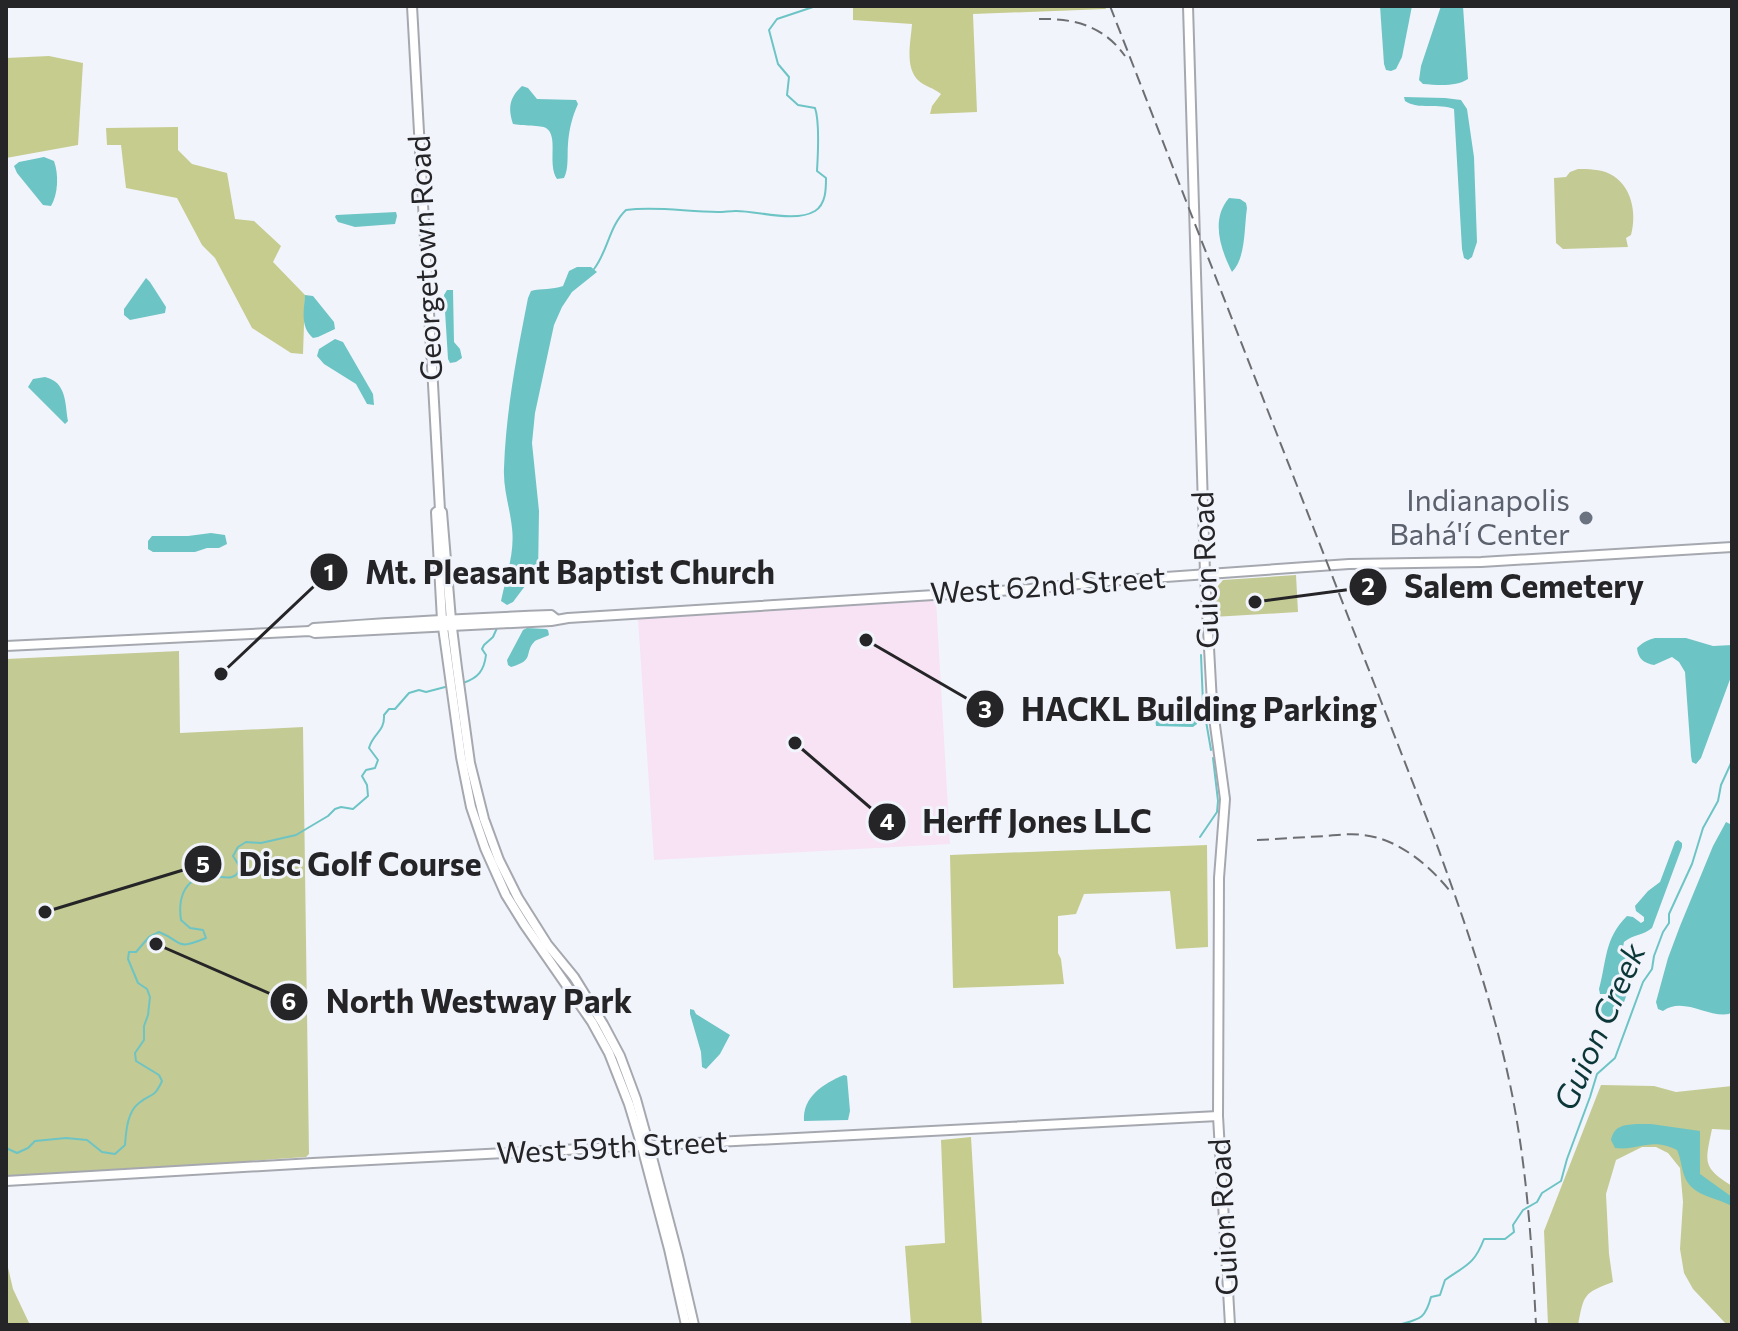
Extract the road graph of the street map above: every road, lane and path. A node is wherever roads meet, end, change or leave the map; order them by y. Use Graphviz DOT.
graph roads {
  1 [pos="412,6"];
  2 [pos="1188,6"];
  3 [pos="1732,547"];
  4 [pos="1205,574"];
  5 [pos="556,619"];
  6 [pos="490,622"];
  7 [pos="447,623"];
  8 [pos="6,646"];
  9 [pos="1218,1116"];
  10 [pos="646,1146"];
  11 [pos="6,1181"];
  12 [pos="686,1325"];
  13 [pos="694,1325"];
  14 [pos="1230,1325"];
  1 -- 7 [label="street, Georgetown Road"];
  2 -- 4 [label="street, Guion Road"];
  3 -- 4 [label="street, West 62nd Street"];
  4 -- 5 [label="street, West 62nd Street"];
  4 -- 9 [label="street, Guion Road"];
  5 -- 6 [label="street, West 62nd Street"];
  5 -- 6 [label="street, West 62nd Street"];
  6 -- 7 [label="street, West 62nd Street"];
  7 -- 8 [label="street, West 62nd Street"];
  7 -- 10 [label="street, Georgetown Road"];
  9 -- 10 [label="street, West 59th Street"];
  9 -- 14 [label="street, Guion Road"];
  10 -- 11 [label="street, West 59th Street"];
  10 -- 12 [label="street, Georgetown Road"];
  10 -- 13 [label="street, Georgetown Road"];
}
